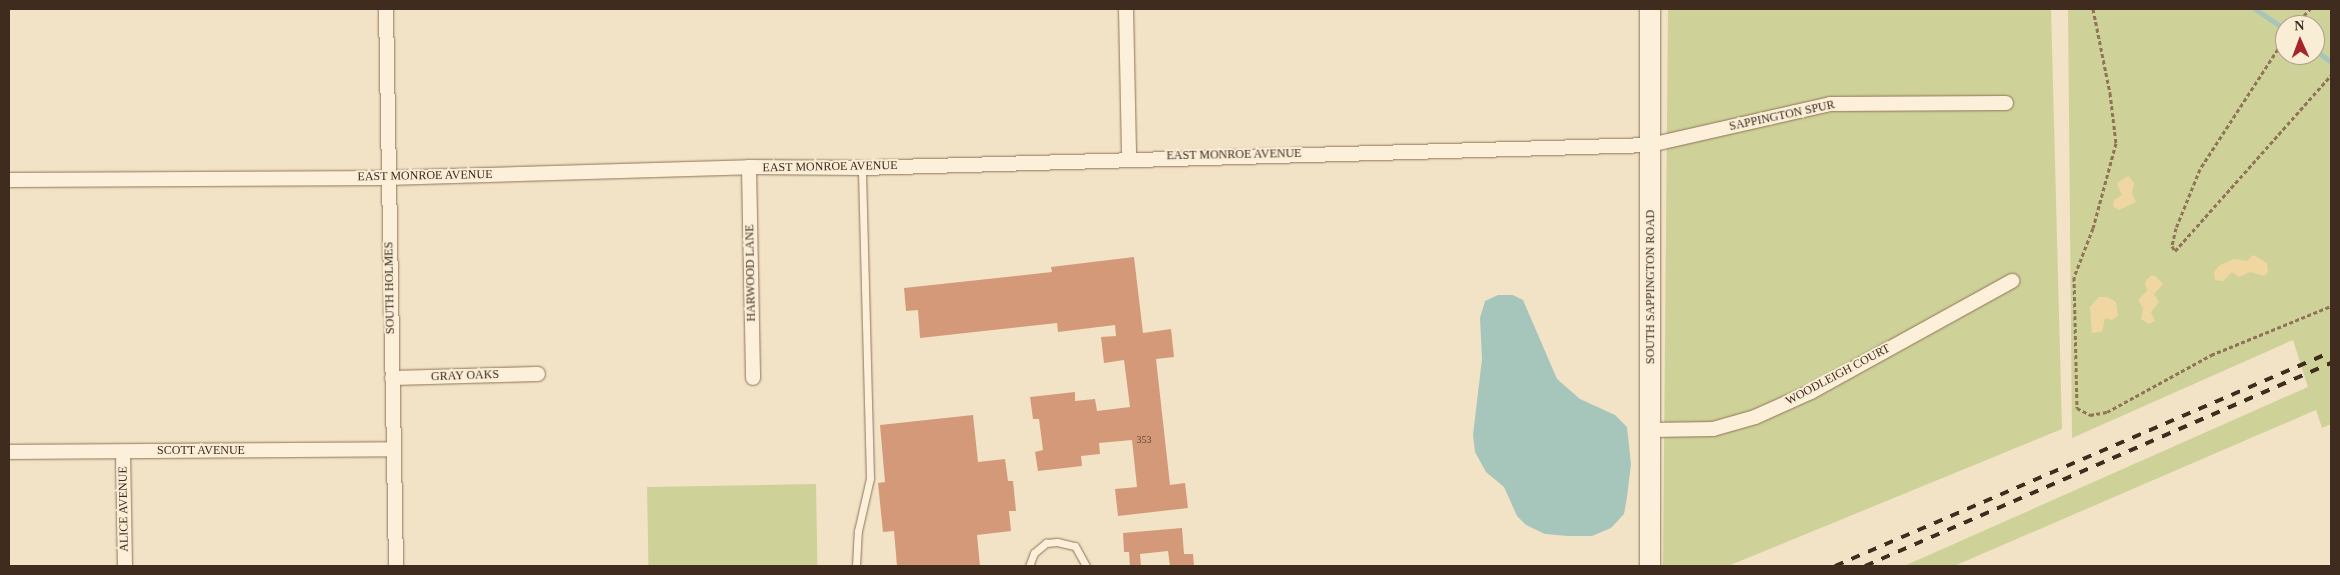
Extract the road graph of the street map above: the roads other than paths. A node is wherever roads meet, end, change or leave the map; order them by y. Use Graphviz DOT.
graph roads {
  1 [pos="386,9"];
  2 [pos="1126,9"];
  3 [pos="1650,9"];
  4 [pos="2006,103"];
  5 [pos="1650,145"];
  6 [pos="1129,158"];
  7 [pos="748,167"];
  8 [pos="862,168"];
  9 [pos="387,178"];
  10 [pos="9,180"];
  11 [pos="2012,281"];
  12 [pos="538,374"];
  13 [pos="392,378"];
  14 [pos="753,378"];
  15 [pos="1651,430"];
  16 [pos="394,449"];
  17 [pos="9,452"];
  18 [pos="123,452"];
  19 [pos="124,566"];
  20 [pos="396,566"];
  21 [pos="856,566"];
  22 [pos="1029,566"];
  23 [pos="1086,566"];
  24 [pos="1650,566"];
  1 -- 9 [label="street, SOUTH HOLMES"];
  2 -- 6 [label="street"];
  3 -- 5 [label="street, SOUTH SAPPINGTON ROAD"];
  4 -- 5 [label="street, SAPPINGTON SPUR"];
  5 -- 6 [label="street, EAST MONROE AVENUE"];
  5 -- 15 [label="street, SOUTH SAPPINGTON ROAD"];
  6 -- 8 [label="street, EAST MONROE AVENUE"];
  7 -- 8 [label="street, EAST MONROE AVENUE"];
  7 -- 9 [label="street, EAST MONROE AVENUE"];
  7 -- 14 [label="street, HARWOOD LANE"];
  8 -- 21 [label="lane"];
  9 -- 10 [label="street, EAST MONROE AVENUE"];
  9 -- 13 [label="street, SOUTH HOLMES"];
  11 -- 15 [label="street, WOODLEIGH COURT"];
  12 -- 13 [label="street, GRAY OAKS"];
  13 -- 16 [label="street, SOUTH HOLMES"];
  15 -- 24 [label="street, SOUTH SAPPINGTON ROAD"];
  16 -- 18 [label="street, SCOTT AVENUE"];
  16 -- 20 [label="street, SOUTH HOLMES"];
  17 -- 18 [label="street, SCOTT AVENUE"];
  18 -- 19 [label="street, ALICE AVENUE"];
  22 -- 23 [label="lane"];
}
